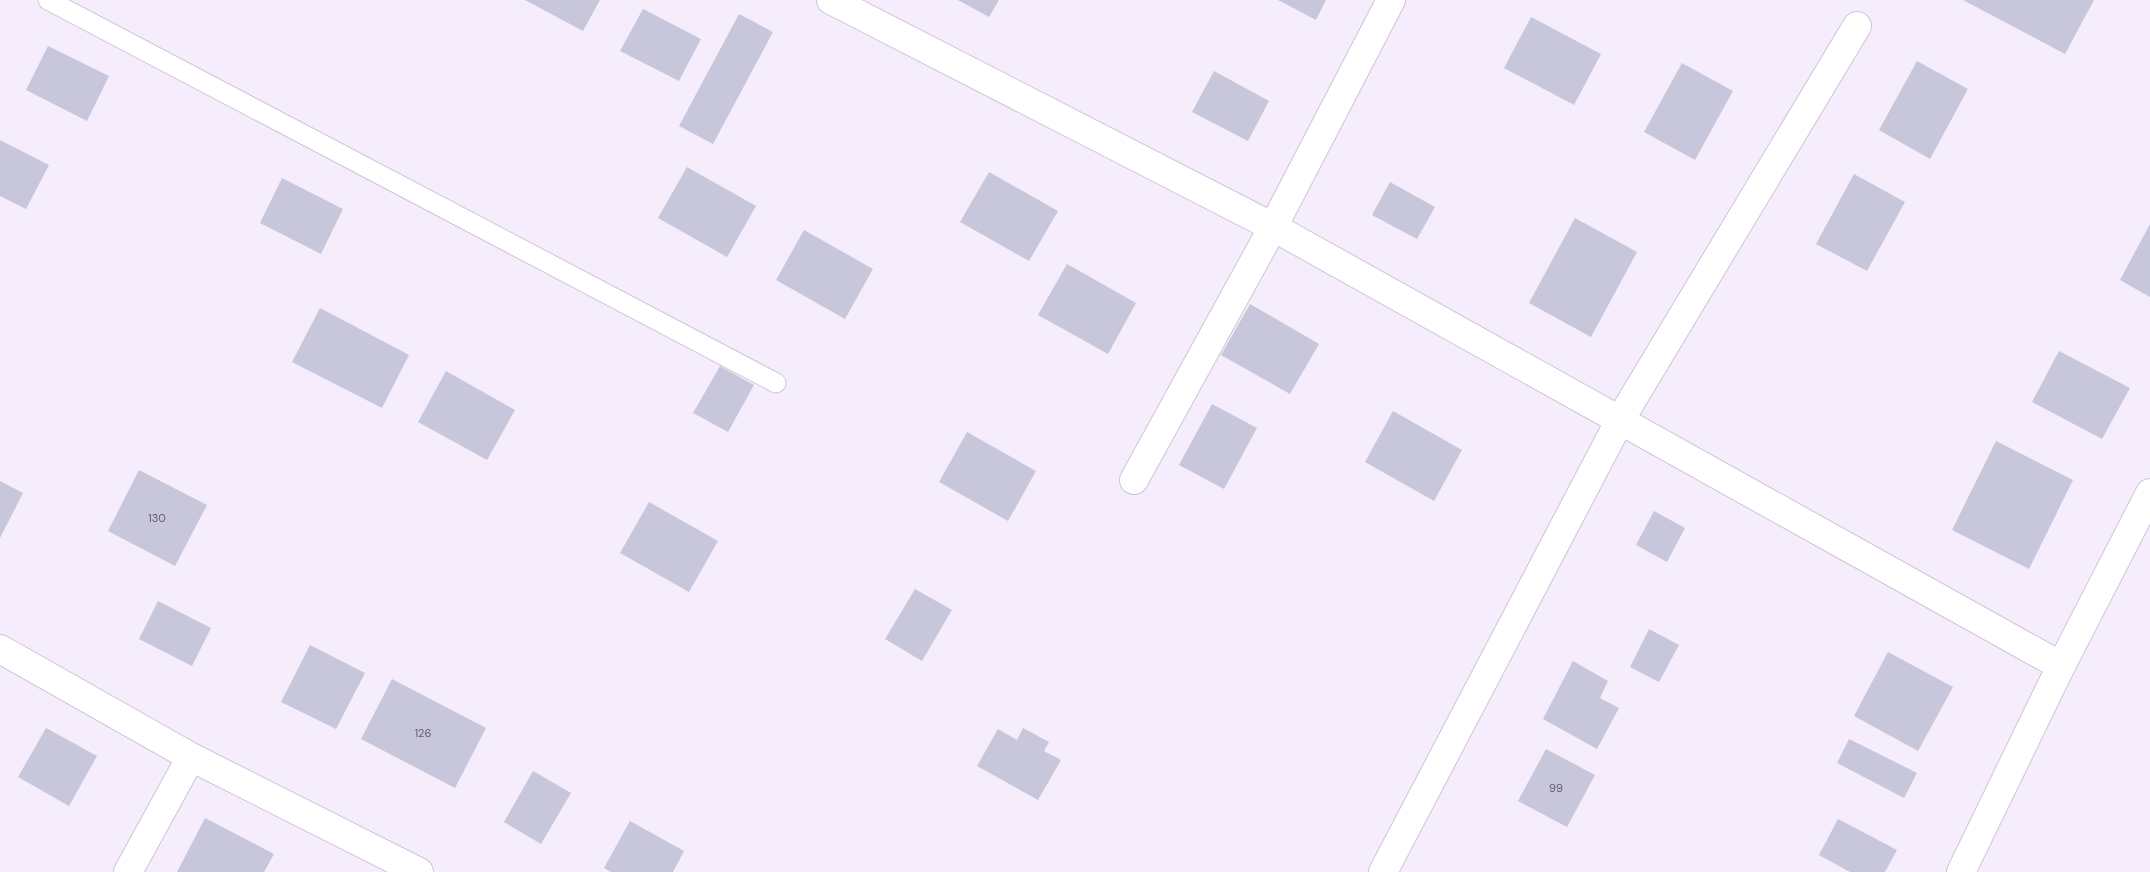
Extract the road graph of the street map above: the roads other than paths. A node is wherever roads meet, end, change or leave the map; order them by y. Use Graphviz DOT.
graph roads {
  1 [pos="48,0"];
  2 [pos="831,0"];
  3 [pos="1391,0"];
  4 [pos="1857,26"];
  5 [pos="1273,227"];
  6 [pos="776,383"];
  7 [pos="1620,420"];
  8 [pos="1134,480"];
  9 [pos="2150,493"];
  10 [pos="0,649"];
  11 [pos="2061,666"];
  12 [pos="190,757"];
  13 [pos="128,872"];
  14 [pos="419,872"];
  15 [pos="1383,872"];
  16 [pos="1961,872"];
  1 -- 6 [label="lane"];
  2 -- 5 [label="street"];
  3 -- 5 [label="street"];
  4 -- 7 [label="street"];
  5 -- 7 [label="street"];
  5 -- 8 [label="street"];
  7 -- 11 [label="street"];
  7 -- 15 [label="street"];
  9 -- 11 [label="street"];
  10 -- 12 [label="street"];
  11 -- 16 [label="street"];
  12 -- 13 [label="street"];
  12 -- 14 [label="street"];
}
